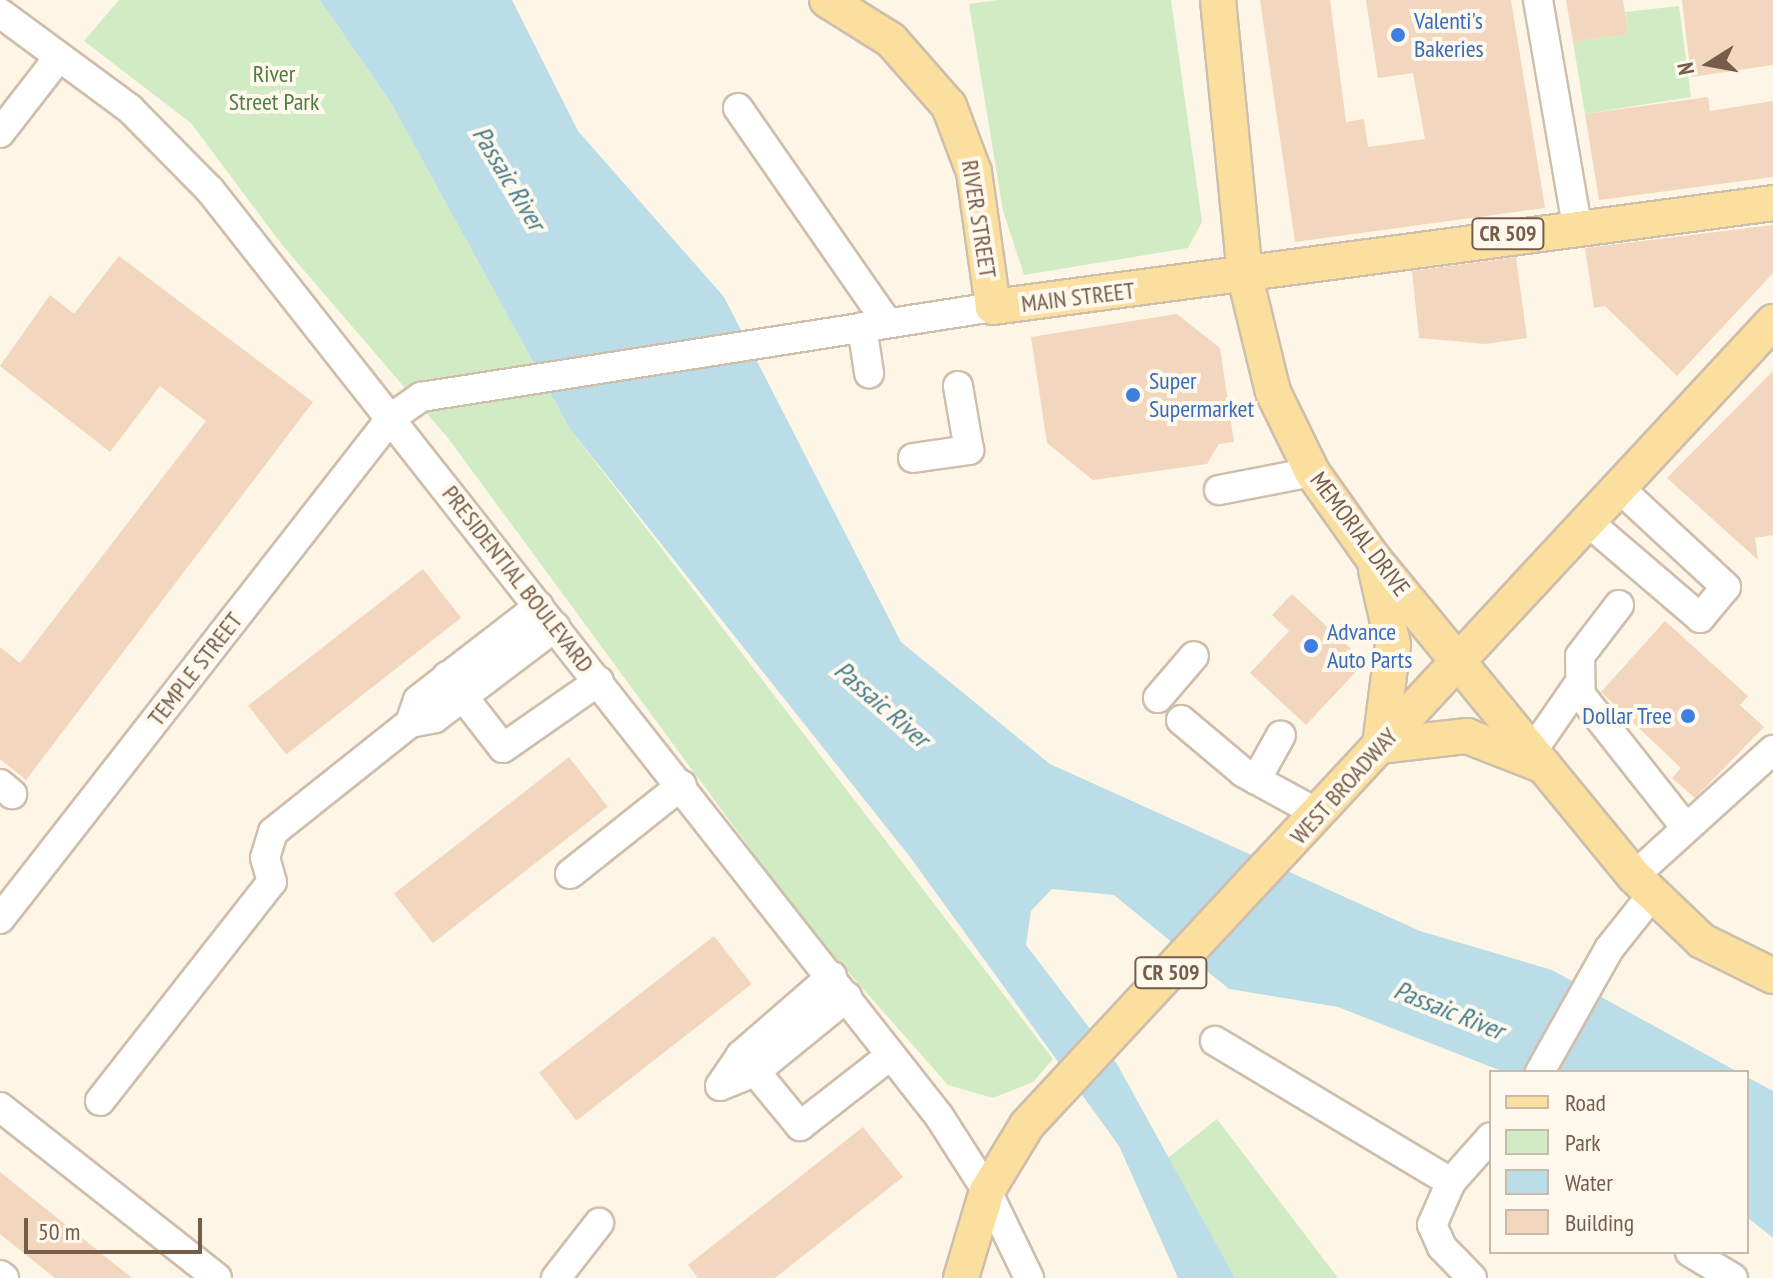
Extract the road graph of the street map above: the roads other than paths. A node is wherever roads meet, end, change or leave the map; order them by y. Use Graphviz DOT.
graph roads {
  1 [pos="827,0"];
  2 [pos="1218,0"];
  3 [pos="1538,0"];
  4 [pos="0,13"];
  5 [pos="59,57"];
  6 [pos="738,108"];
  7 [pos="0,133"];
  8 [pos="1773,203"];
  9 [pos="1577,225"];
  10 [pos="1245,277"];
  11 [pos="993,307"];
  12 [pos="1773,322"];
  13 [pos="874,324"];
  14 [pos="869,373"];
  15 [pos="958,386"];
  16 [pos="391,418"];
  17 [pos="913,458"];
  18 [pos="1312,472"];
  19 [pos="1618,487"];
  20 [pos="1219,490"];
  21 [pos="1587,521"];
  22 [pos="1373,558"];
  23 [pos="1619,605"];
  24 [pos="547,616"];
  25 [pos="1194,656"];
  26 [pos="1461,658"];
  27 [pos="599,681"];
  28 [pos="1578,685"];
  29 [pos="456,687"];
  30 [pos="1158,698"];
  31 [pos="1181,720"];
  32 [pos="1281,735"];
  33 [pos="1379,746"];
  34 [pos="1773,750"];
  35 [pos="1539,758"];
  36 [pos="1256,780"];
  37 [pos="682,785"];
  38 [pos="1319,814"];
  39 [pos="1686,828"];
  40 [pos="570,874"];
  41 [pos="1643,885"];
  42 [pos="0,919"];
  43 [pos="1773,976"];
  44 [pos="840,987"];
  45 [pos="1215,1041"];
  46 [pos="891,1055"];
  47 [pos="748,1063"];
  48 [pos="1541,1070"];
  49 [pos="720,1086"];
  50 [pos="100,1101"];
  51 [pos="0,1107"];
  52 [pos="1489,1139"];
  53 [pos="1451,1182"];
  54 [pos="987,1191"];
  55 [pos="599,1223"];
  56 [pos="1693,1254"];
  57 [pos="217,1278"];
  58 [pos="556,1278"];
  59 [pos="961,1278"];
  60 [pos="1029,1278"];
  61 [pos="1472,1278"];
  62 [pos="1733,1278"];
  1 -- 11 [label="main road, RIVER STREET"];
  2 -- 10 [label="main road, MEMORIAL DRIVE"];
  3 -- 9 [label="street"];
  4 -- 5 [label="street, PRESIDENTIAL BOULEVARD"];
  5 -- 7 [label="street"];
  5 -- 16 [label="street, PRESIDENTIAL BOULEVARD"];
  6 -- 13 [label="street"];
  8 -- 9 [label="main road, MAIN STREET / CR 509"];
  9 -- 10 [label="main road, MAIN STREET / CR 509"];
  10 -- 11 [label="main road, MAIN STREET / CR 509"];
  10 -- 18 [label="main road, MEMORIAL DRIVE"];
  11 -- 13 [label="street, MAIN STREET / CR 509"];
  12 -- 19 [label="main road, WEST BROADWAY / CR 509"];
  13 -- 14 [label="street"];
  13 -- 16 [label="street, MAIN STREET / CR 509"];
  15 -- 17 [label="street"];
  16 -- 24 [label="street, PRESIDENTIAL BOULEVARD"];
  16 -- 42 [label="street, TEMPLE STREET"];
  18 -- 20 [label="street"];
  18 -- 22 [label="main road, MEMORIAL DRIVE"];
  19 -- 21 [label="main road, WEST BROADWAY / CR 509"];
  19 -- 21 [label="street"];
  21 -- 26 [label="main road, WEST BROADWAY / CR 509"];
  22 -- 26 [label="main road, MEMORIAL DRIVE"];
  22 -- 33 [label="main road"];
  23 -- 28 [label="street"];
  24 -- 27 [label="street, PRESIDENTIAL BOULEVARD"];
  24 -- 29 [label="street"];
  25 -- 30 [label="street"];
  26 -- 33 [label="main road, WEST BROADWAY / CR 509"];
  26 -- 35 [label="main road, MEMORIAL DRIVE"];
  27 -- 29 [label="street"];
  27 -- 37 [label="street, PRESIDENTIAL BOULEVARD"];
  28 -- 35 [label="street"];
  28 -- 39 [label="street"];
  29 -- 50 [label="street"];
  31 -- 36 [label="street"];
  32 -- 36 [label="street"];
  33 -- 35 [label="main road"];
  33 -- 38 [label="main road, WEST BROADWAY / CR 509"];
  34 -- 39 [label="street"];
  35 -- 41 [label="main road, MEMORIAL DRIVE"];
  36 -- 38 [label="street"];
  37 -- 40 [label="street"];
  37 -- 44 [label="street, PRESIDENTIAL BOULEVARD"];
  38 -- 54 [label="main road, WEST BROADWAY / CR 509"];
  39 -- 41 [label="street"];
  41 -- 43 [label="main road, MEMORIAL DRIVE"];
  41 -- 48 [label="street"];
  44 -- 46 [label="street, PRESIDENTIAL BOULEVARD"];
  44 -- 47 [label="street"];
  45 -- 53 [label="street"];
  46 -- 47 [label="street"];
  46 -- 54 [label="street, PRESIDENTIAL BOULEVARD"];
  47 -- 49 [label="street"];
  51 -- 57 [label="street"];
  52 -- 53 [label="street"];
  53 -- 61 [label="street"];
  54 -- 59 [label="main road, WEST BROADWAY"];
  54 -- 60 [label="street, PRESIDENTIAL BOULEVARD"];
  55 -- 58 [label="street"];
  56 -- 62 [label="street"];
}
